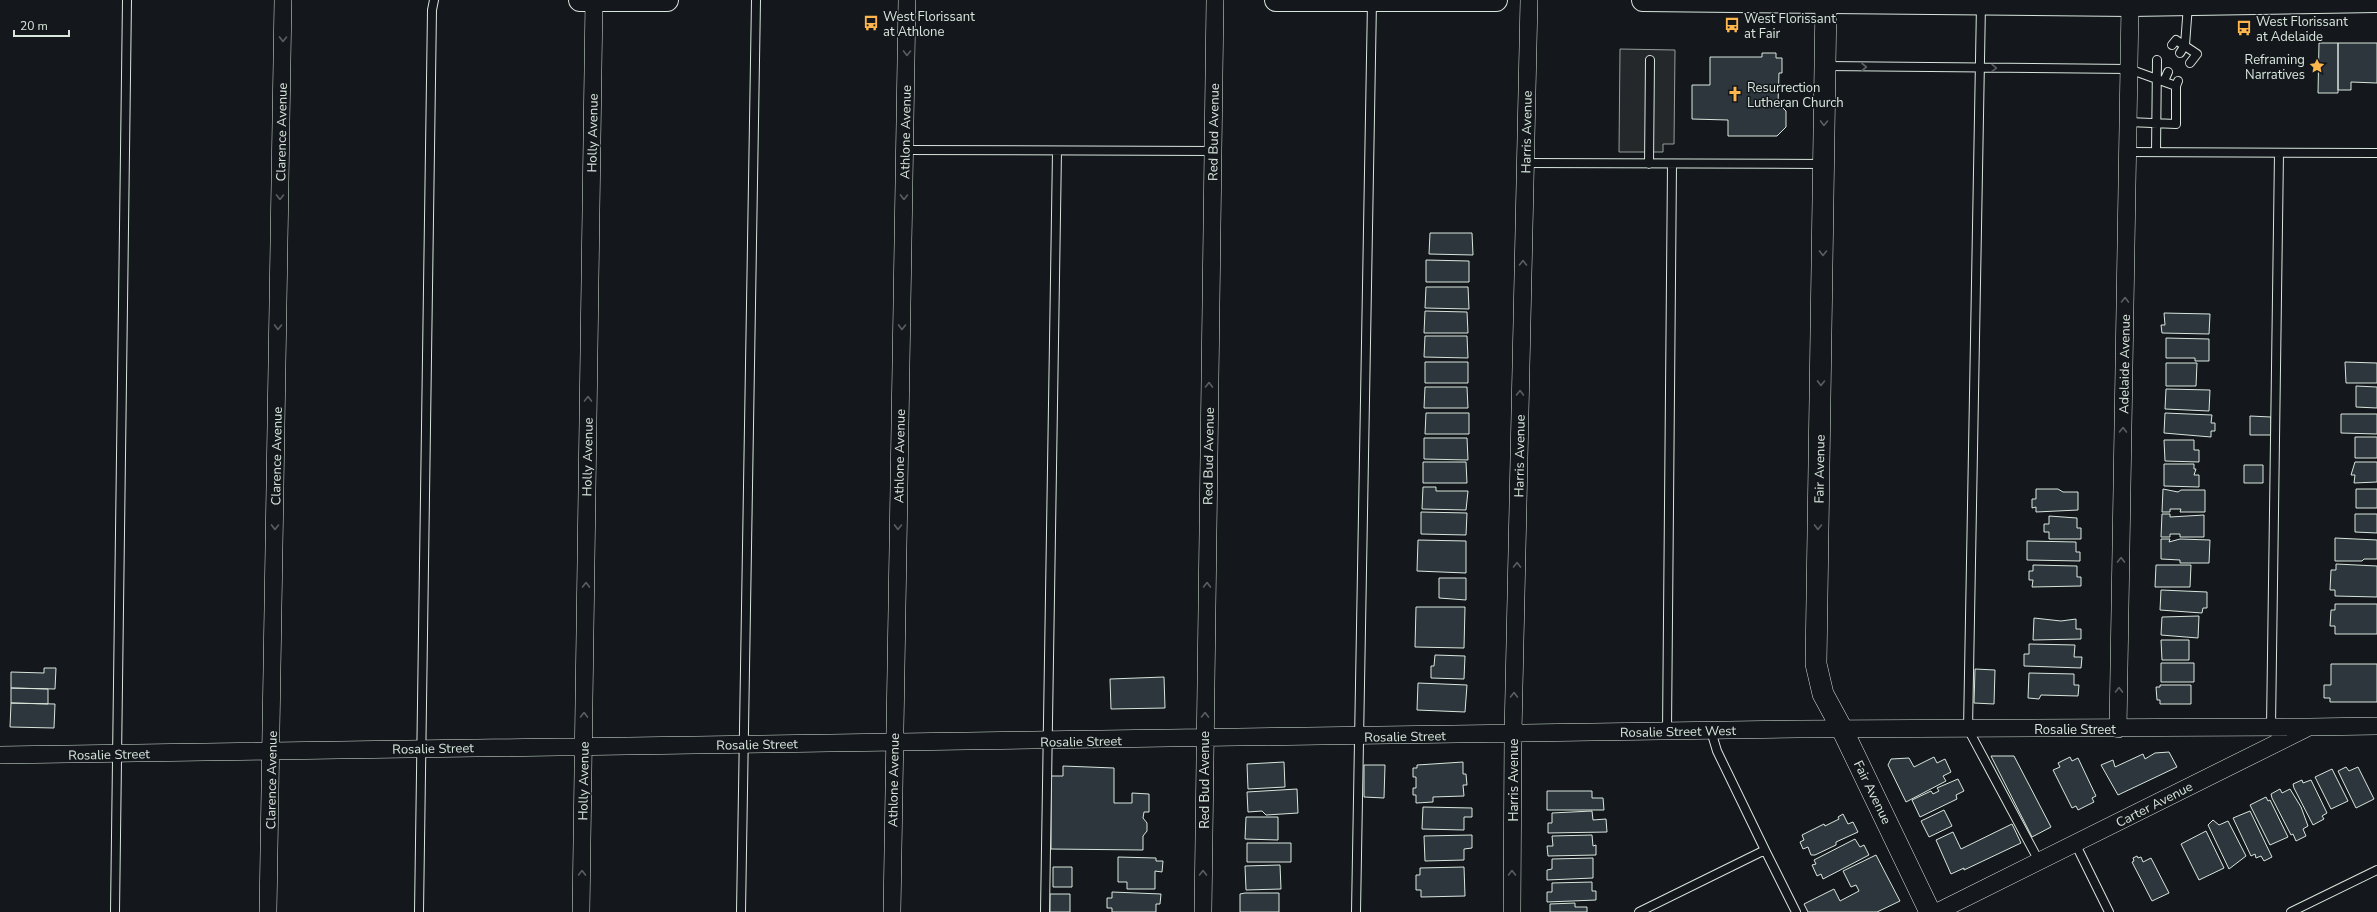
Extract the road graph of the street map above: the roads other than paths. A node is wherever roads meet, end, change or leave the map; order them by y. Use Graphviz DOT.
graph roads {
  1 [pos="127,0"];
  2 [pos="283,0"];
  3 [pos="434,0"];
  4 [pos="589,0"];
  5 [pos="666,0"];
  6 [pos="756,0"];
  7 [pos="907,0"];
  8 [pos="1215,0"];
  9 [pos="1276,0"];
  10 [pos="1372,0"];
  11 [pos="1496,0"];
  12 [pos="1529,0"];
  13 [pos="1643,0"];
  14 [pos="1679,0"];
  15 [pos="1826,0"];
  16 [pos="2377,1"];
  17 [pos="2130,2"];
  18 [pos="1981,3"];
  19 [pos="2188,4"];
  20 [pos="2172,45"];
  21 [pos="2185,45"];
  22 [pos="2180,53"];
  23 [pos="1650,60"];
  24 [pos="2157,60"];
  25 [pos="2190,64"];
  26 [pos="1825,66"];
  27 [pos="1980,68"];
  28 [pos="2129,69"];
  29 [pos="2168,72"];
  30 [pos="2160,80"];
  31 [pos="2128,122"];
  32 [pos="2157,123"];
  33 [pos="905,150"];
  34 [pos="1213,151"];
  35 [pos="1057,152"];
  36 [pos="2127,152"];
  37 [pos="2156,152"];
  38 [pos="2279,153"];
  39 [pos="2377,153"];
  40 [pos="1525,163"];
  41 [pos="1649,164"];
  42 [pos="1672,164"];
  43 [pos="1824,164"];
  44 [pos="2377,726"];
  45 [pos="2271,727"];
  46 [pos="2309,727"];
  47 [pos="1842,729"];
  48 [pos="1968,729"];
  49 [pos="2118,729"];
  50 [pos="1667,731"];
  51 [pos="1711,731"];
  52 [pos="1513,734"];
  53 [pos="1358,737"];
  54 [pos="1204,740"];
  55 [pos="1048,741"];
  56 [pos="894,742"];
  57 [pos="744,744"];
  58 [pos="584,745"];
  59 [pos="421,749"];
  60 [pos="271,752"];
  61 [pos="117,754"];
  62 [pos="0,755"];
  63 [pos="2075,843"];
  64 [pos="1765,850"];
  65 [pos="2039,861"];
  66 [pos="2377,870"];
  67 [pos="115,912"];
  68 [pos="268,912"];
  69 [pos="419,912"];
  70 [pos="581,912"];
  71 [pos="741,912"];
  72 [pos="892,912"];
  73 [pos="1046,912"];
  74 [pos="1203,912"];
  75 [pos="1356,912"];
  76 [pos="1512,912"];
  77 [pos="1639,912"];
  78 [pos="1796,912"];
  79 [pos="1930,912"];
  80 [pos="1937,912"];
  81 [pos="2109,912"];
  82 [pos="2291,912"];
  1 -- 61 [label="lane"];
  2 -- 60 [label="street, Clarence Avenue, one-way"];
  3 -- 59 [label="lane"];
  4 -- 5 [label="main road"];
  58 -- 4 [label="street, Holly Avenue, one-way"];
  6 -- 57 [label="lane"];
  7 -- 33 [label="street, Athlone Avenue, one-way"];
  8 -- 34 [label="street, Red Bud Avenue"];
  9 -- 10 [label="main road"];
  10 -- 11 [label="main road"];
  10 -- 53 [label="lane"];
  12 -- 40 [label="street, Harris Avenue"];
  13 -- 14 [label="main road"];
  14 -- 15 [label="main road"];
  15 -- 18 [label="main road"];
  15 -- 26 [label="street, Fair Avenue"];
  16 -- 19 [label="main road"];
  17 -- 18 [label="main road"];
  17 -- 19 [label="main road"];
  17 -- 28 [label="street, Adelaide Avenue"];
  18 -- 27 [label="lane"];
  19 -- 21 [label="lane"];
  20 -- 21 [label="lane"];
  21 -- 22 [label="lane"];
  21 -- 25 [label="lane"];
  23 -- 41 [label="lane"];
  24 -- 30 [label="lane"];
  26 -- 27 [label="lane, one-way"];
  26 -- 43 [label="street, Fair Avenue, one-way"];
  27 -- 28 [label="lane, one-way"];
  27 -- 48 [label="lane"];
  28 -- 30 [label="lane"];
  28 -- 31 [label="street, Adelaide Avenue"];
  29 -- 30 [label="lane"];
  30 -- 32 [label="lane"];
  30 -- 32 [label="lane"];
  31 -- 32 [label="lane"];
  31 -- 36 [label="street, Adelaide Avenue"];
  32 -- 37 [label="lane"];
  33 -- 35 [label="lane"];
  33 -- 56 [label="street, Athlone Avenue, one-way"];
  34 -- 35 [label="lane"];
  54 -- 34 [label="street, Red Bud Avenue, one-way"];
  35 -- 55 [label="lane"];
  36 -- 37 [label="lane"];
  49 -- 36 [label="street, Adelaide Avenue, one-way"];
  37 -- 38 [label="lane"];
  38 -- 39 [label="lane"];
  38 -- 45 [label="lane"];
  40 -- 41 [label="lane"];
  52 -- 40 [label="street, Harris Avenue, one-way"];
  41 -- 42 [label="lane"];
  42 -- 43 [label="lane"];
  42 -- 50 [label="lane"];
  43 -- 47 [label="street, Fair Avenue, one-way"];
  44 -- 46 [label="street, Carter Avenue"];
  45 -- 46 [label="street, Rosalie Street"];
  45 -- 49 [label="street, Rosalie Street"];
  46 -- 63 [label="street, Carter Avenue"];
  47 -- 48 [label="street, Rosalie Street"];
  47 -- 51 [label="street, Rosalie Street West"];
  47 -- 79 [label="street, Fair Avenue"];
  48 -- 49 [label="street, Rosalie Street"];
  48 -- 65 [label="lane"];
  50 -- 51 [label="street, Rosalie Street West"];
  50 -- 52 [label="street, Rosalie Street West"];
  51 -- 64 [label="lane"];
  52 -- 53 [label="street, Rosalie Street"];
  76 -- 52 [label="street, Harris Avenue, one-way"];
  53 -- 54 [label="street, Rosalie Street"];
  53 -- 75 [label="lane"];
  54 -- 55 [label="street, Rosalie Street"];
  74 -- 54 [label="street, Red Bud Avenue, one-way"];
  55 -- 56 [label="street, Rosalie Street"];
  55 -- 73 [label="lane"];
  56 -- 57 [label="street, Rosalie Street"];
  56 -- 72 [label="street, Athlone Avenue"];
  57 -- 58 [label="street, Rosalie Street"];
  57 -- 71 [label="lane"];
  58 -- 59 [label="street, Rosalie Street"];
  70 -- 58 [label="street, Holly Avenue, one-way"];
  59 -- 60 [label="street, Rosalie Street"];
  59 -- 69 [label="lane"];
  60 -- 61 [label="street, Rosalie Street"];
  60 -- 68 [label="street, Clarence Avenue"];
  61 -- 62 [label="street, Rosalie Street"];
  61 -- 67 [label="lane"];
  63 -- 65 [label="street, Carter Avenue"];
  63 -- 81 [label="lane"];
  64 -- 77 [label="lane"];
  64 -- 78 [label="lane"];
  65 -- 80 [label="street, Carter Avenue"];
  66 -- 82 [label="lane"];
}
